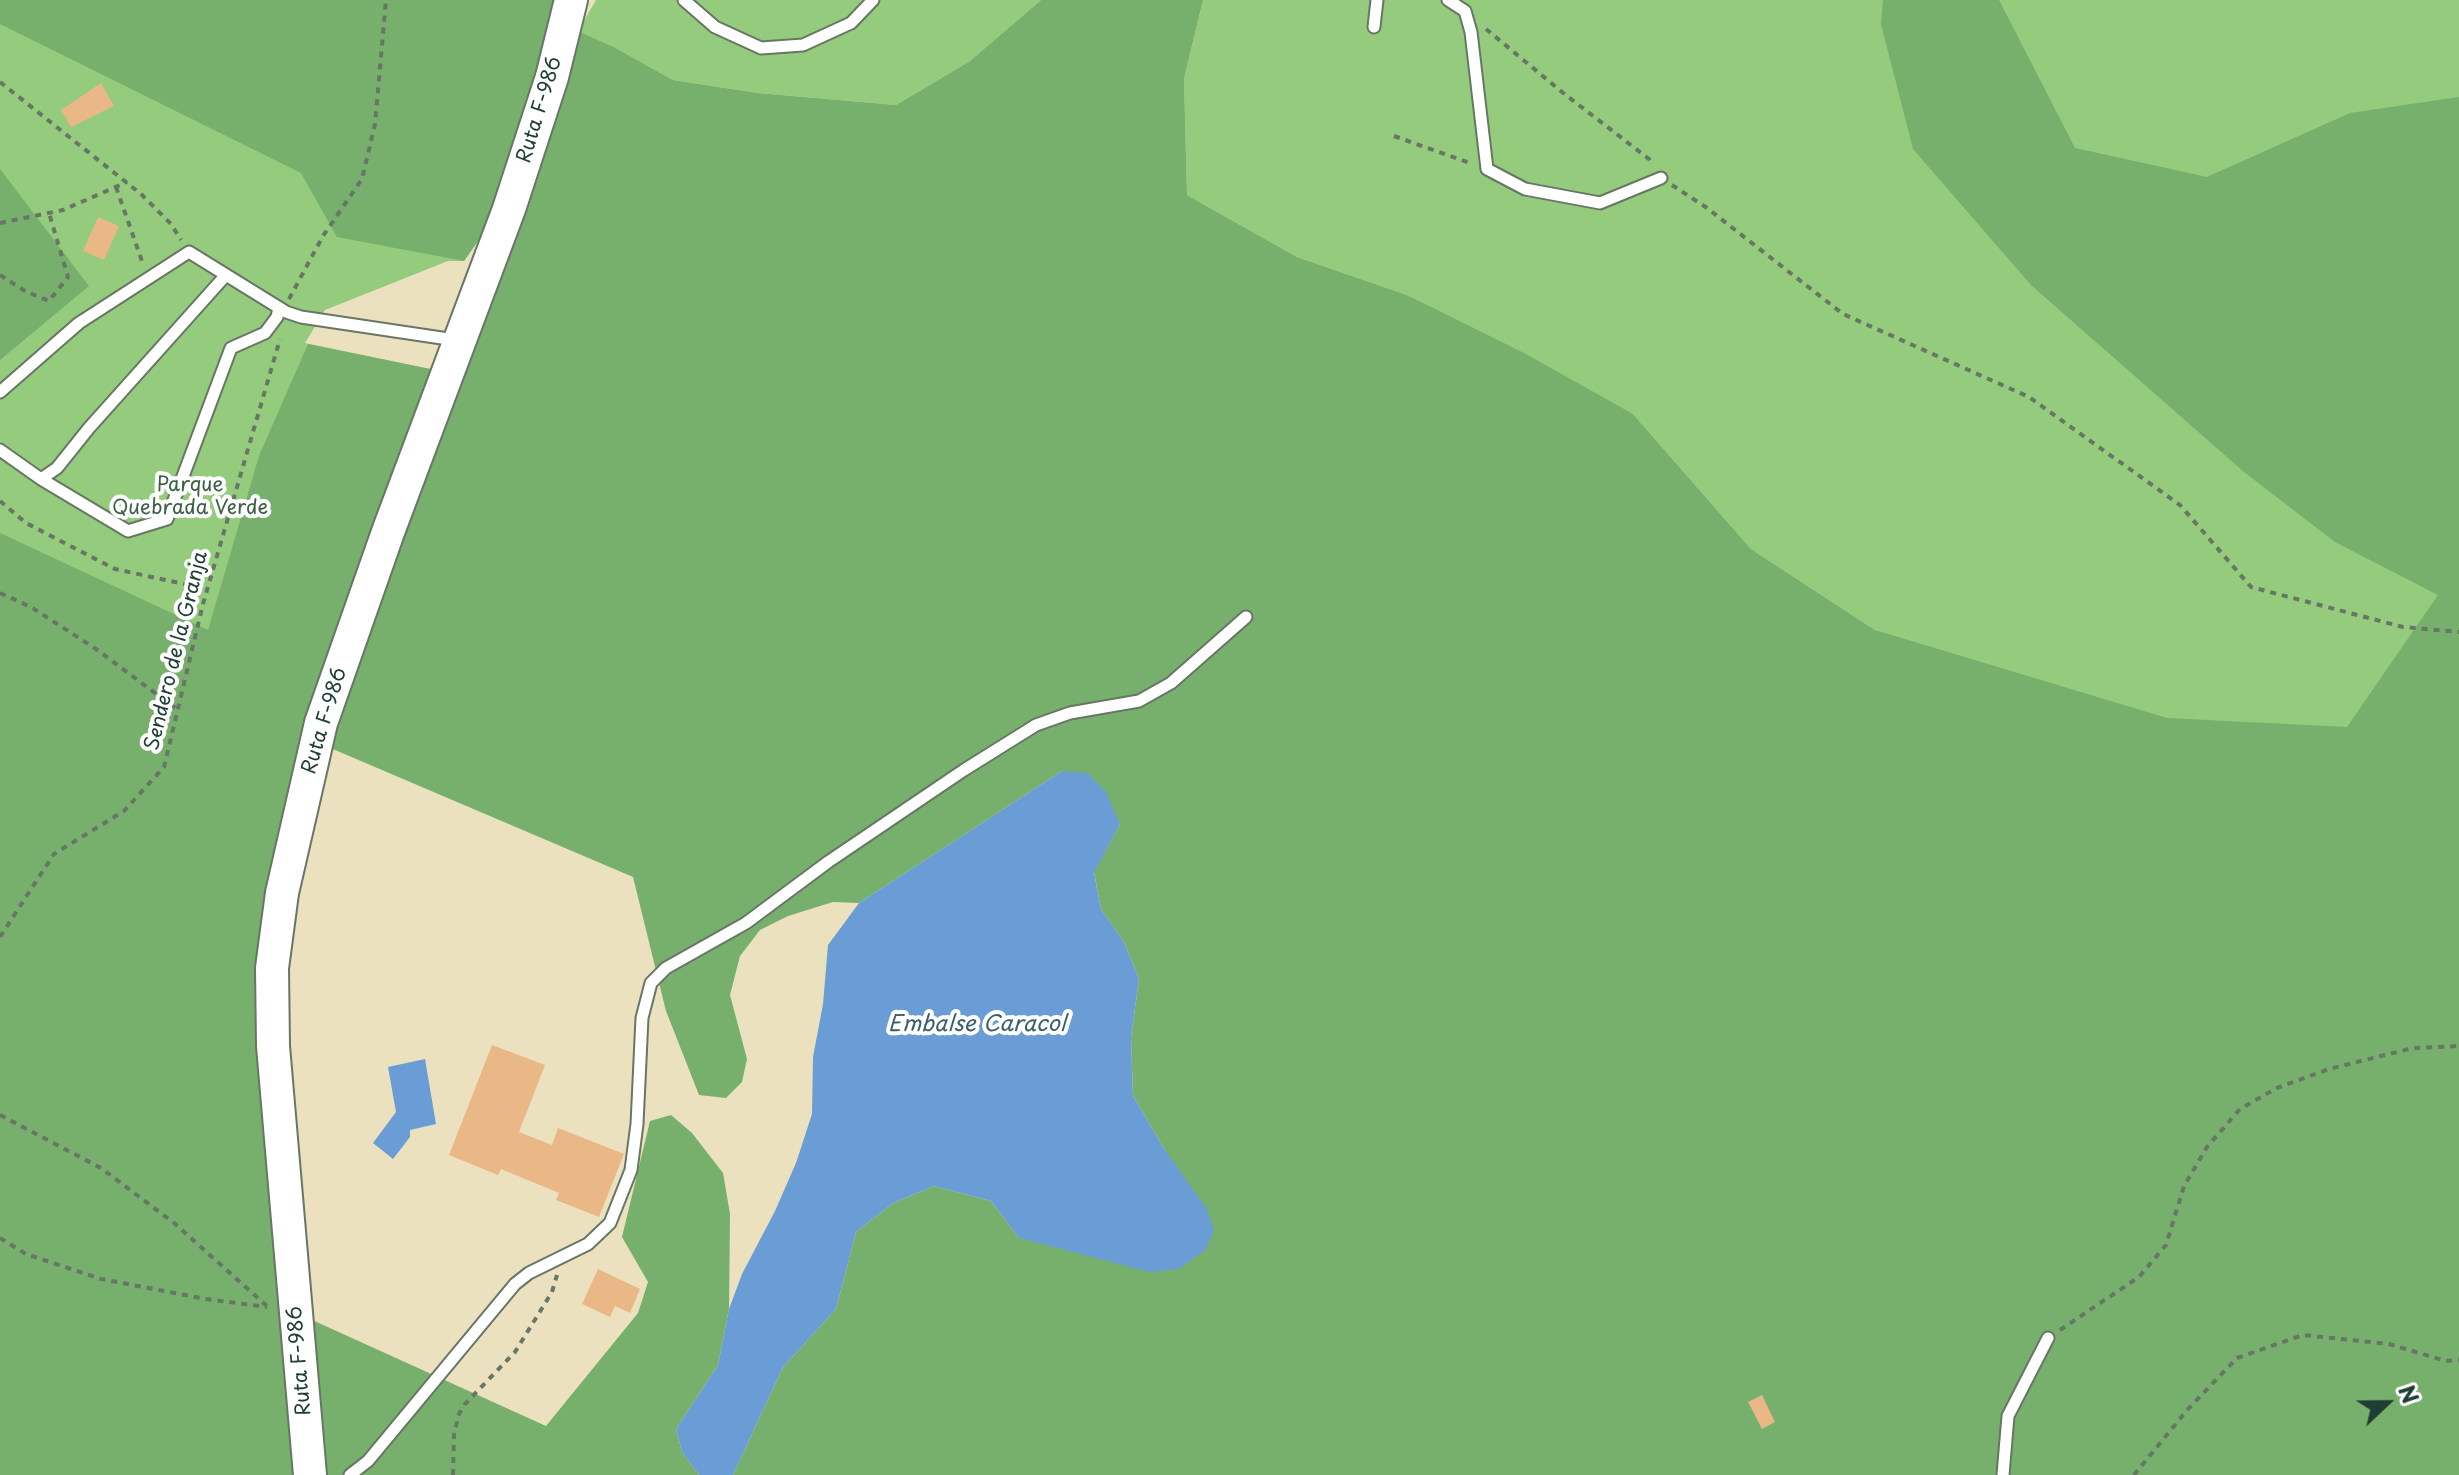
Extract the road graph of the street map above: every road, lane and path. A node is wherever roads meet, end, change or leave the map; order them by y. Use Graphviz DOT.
graph roads {
  1 [pos="386,0"];
  2 [pos="571,0"];
  3 [pos="684,0"];
  4 [pos="873,0"];
  5 [pos="1377,0"];
  6 [pos="1448,0"];
  7 [pos="1465,11"];
  8 [pos="1374,27"];
  9 [pos="0,82"];
  10 [pos="1394,136"];
  11 [pos="1487,169"];
  12 [pos="1661,178"];
  13 [pos="127,182"];
  14 [pos="116,187"];
  15 [pos="49,213"];
  16 [pos="0,223"];
  17 [pos="189,252"];
  18 [pos="0,275"];
  19 [pos="226,275"];
  20 [pos="148,278"];
  21 [pos="282,310"];
  22 [pos="460,340"];
  23 [pos="0,392"];
  24 [pos="0,450"];
  25 [pos="41,479"];
  26 [pos="0,501"];
  27 [pos="207,589"];
  28 [pos="0,593"];
  29 [pos="1246,617"];
  30 [pos="2459,632"];
  31 [pos="178,710"];
  32 [pos="0,937"];
  33 [pos="2459,1046"];
  34 [pos="0,1115"];
  35 [pos="0,1238"];
  36 [pos="564,1256"];
  37 [pos="2048,1338"];
  38 [pos="2459,1360"];
  39 [pos="310,1475"];
  40 [pos="350,1475"];
  41 [pos="453,1475"];
  42 [pos="2003,1475"];
  43 [pos="2134,1475"];
  1 -- 21 [label="path, Sendero de la Granja"];
  2 -- 22 [label="main road, Ruta F-986"];
  3 -- 4 [label="lane"];
  5 -- 8 [label="lane"];
  6 -- 7 [label="lane"];
  7 -- 11 [label="lane"];
  7 -- 12 [label="path"];
  9 -- 13 [label="path"];
  10 -- 11 [label="path"];
  11 -- 12 [label="lane"];
  12 -- 30 [label="path"];
  13 -- 14 [label="path"];
  13 -- 17 [label="path"];
  14 -- 15 [label="path"];
  14 -- 20 [label="path"];
  15 -- 16 [label="path"];
  15 -- 18 [label="path"];
  17 -- 19 [label="lane"];
  17 -- 20 [label="lane"];
  19 -- 21 [label="lane"];
  19 -- 25 [label="lane"];
  20 -- 23 [label="lane"];
  21 -- 22 [label="lane"];
  21 -- 25 [label="lane"];
  21 -- 27 [label="path, Sendero de la Granja"];
  22 -- 39 [label="main road, Ruta F-986"];
  24 -- 25 [label="lane"];
  26 -- 27 [label="path"];
  27 -- 31 [label="path, Sendero de la Granja"];
  28 -- 31 [label="path"];
  29 -- 36 [label="lane"];
  31 -- 32 [label="path, Sendero de la Granja"];
  33 -- 37 [label="path"];
  34 -- 35 [label="path"];
  36 -- 40 [label="lane"];
  36 -- 41 [label="path"];
  37 -- 42 [label="lane"];
  38 -- 43 [label="path"];
}
